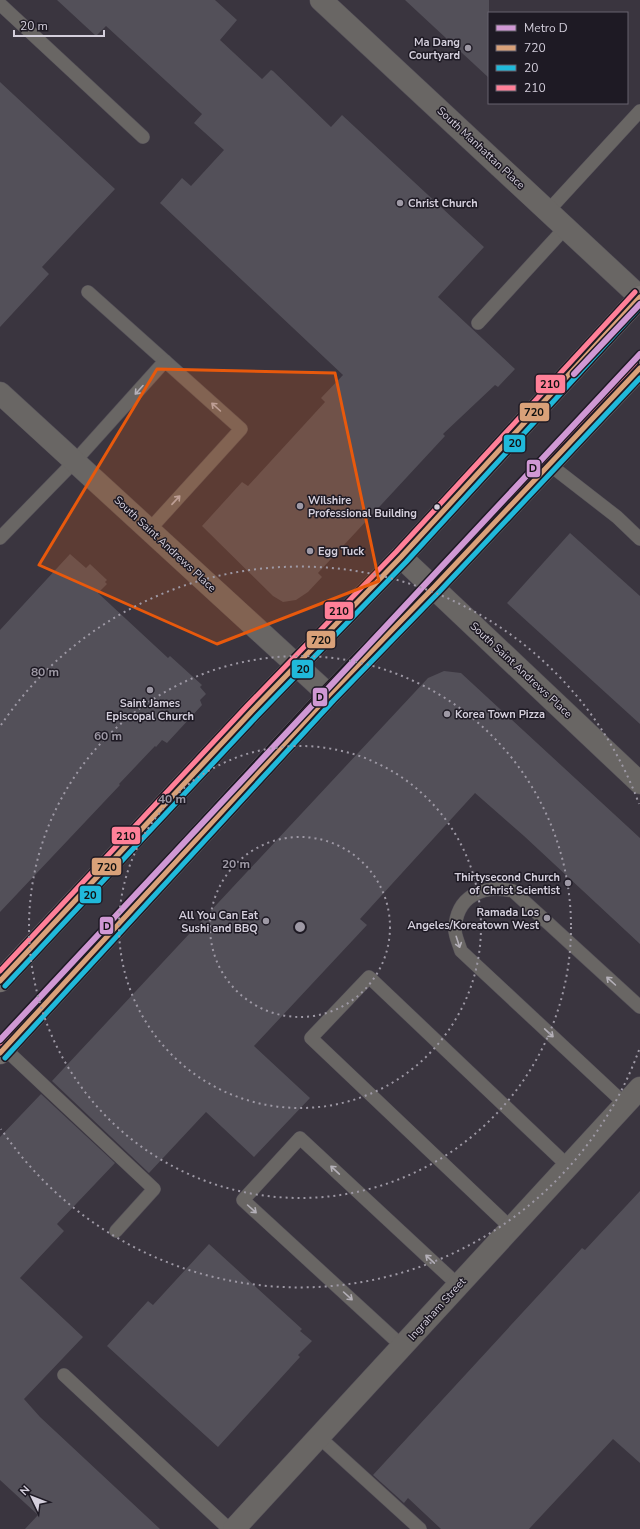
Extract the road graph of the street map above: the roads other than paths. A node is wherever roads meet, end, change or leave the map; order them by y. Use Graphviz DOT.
graph roads {
  1 [pos="321,0"];
  2 [pos="0,4"];
  3 [pos="640,111"];
  4 [pos="143,137"];
  5 [pos="548,211"];
  6 [pos="566,228"];
  7 [pos="88,292"];
  8 [pos="640,297"];
  9 [pos="478,323"];
  10 [pos="165,361"];
  11 [pos="640,368"];
  12 [pos="0,393"];
  13 [pos="74,461"];
  14 [pos="550,465"];
  15 [pos="150,529"];
  16 [pos="0,538"];
  17 [pos="640,539"];
  18 [pos="401,557"];
  19 [pos="434,587"];
  20 [pos="296,665"];
  21 [pos="329,695"];
  22 [pos="640,783"];
  23 [pos="0,981"];
  24 [pos="640,1007"];
  25 [pos="2,1051"];
  26 [pos="640,1088"];
  27 [pos="625,1104"];
  28 [pos="568,1166"];
  29 [pos="512,1228"];
  30 [pos="116,1231"];
  31 [pos="458,1285"];
  32 [pos="403,1347"];
  33 [pos="64,1375"];
  34 [pos="319,1436"];
  35 [pos="229,1529"];
  36 [pos="234,1529"];
  37 [pos="420,1529"];
  1 -- 5 [label="street, South Manhattan Place"];
  2 -- 4 [label="lane"];
  3 -- 5 [label="lane"];
  5 -- 6 [label="street, South Manhattan Place"];
  6 -- 8 [label="street, South Manhattan Place"];
  6 -- 9 [label="lane"];
  7 -- 10 [label="lane"];
  8 -- 18 [label="main road"];
  10 -- 13 [label="lane, one-way"];
  15 -- 10 [label="lane, one-way"];
  11 -- 14 [label="main road"];
  12 -- 13 [label="street, South Saint Andrews Place"];
  13 -- 15 [label="street, South Saint Andrews Place"];
  13 -- 16 [label="lane"];
  14 -- 17 [label="lane"];
  14 -- 19 [label="main road"];
  15 -- 20 [label="street, South Saint Andrews Place"];
  18 -- 19 [label="street, South Saint Andrews Place"];
  18 -- 20 [label="main road"];
  19 -- 21 [label="main road"];
  19 -- 22 [label="street, South Saint Andrews Place"];
  20 -- 21 [label="street, South Saint Andrews Place"];
  20 -- 23 [label="main road"];
  21 -- 25 [label="main road"];
  24 -- 27 [label="lane, one-way"];
  25 -- 30 [label="lane"];
  26 -- 27 [label="street, Ingraham Street"];
  27 -- 28 [label="street, Ingraham Street"];
  28 -- 29 [label="street, Ingraham Street"];
  28 -- 29 [label="lane"];
  29 -- 31 [label="street, Ingraham Street"];
  31 -- 32 [label="street, Ingraham Street"];
  31 -- 32 [label="lane, one-way"];
  32 -- 34 [label="street, Ingraham Street"];
  33 -- 35 [label="lane"];
  34 -- 36 [label="street, Ingraham Street"];
  34 -- 37 [label="lane"];
}
